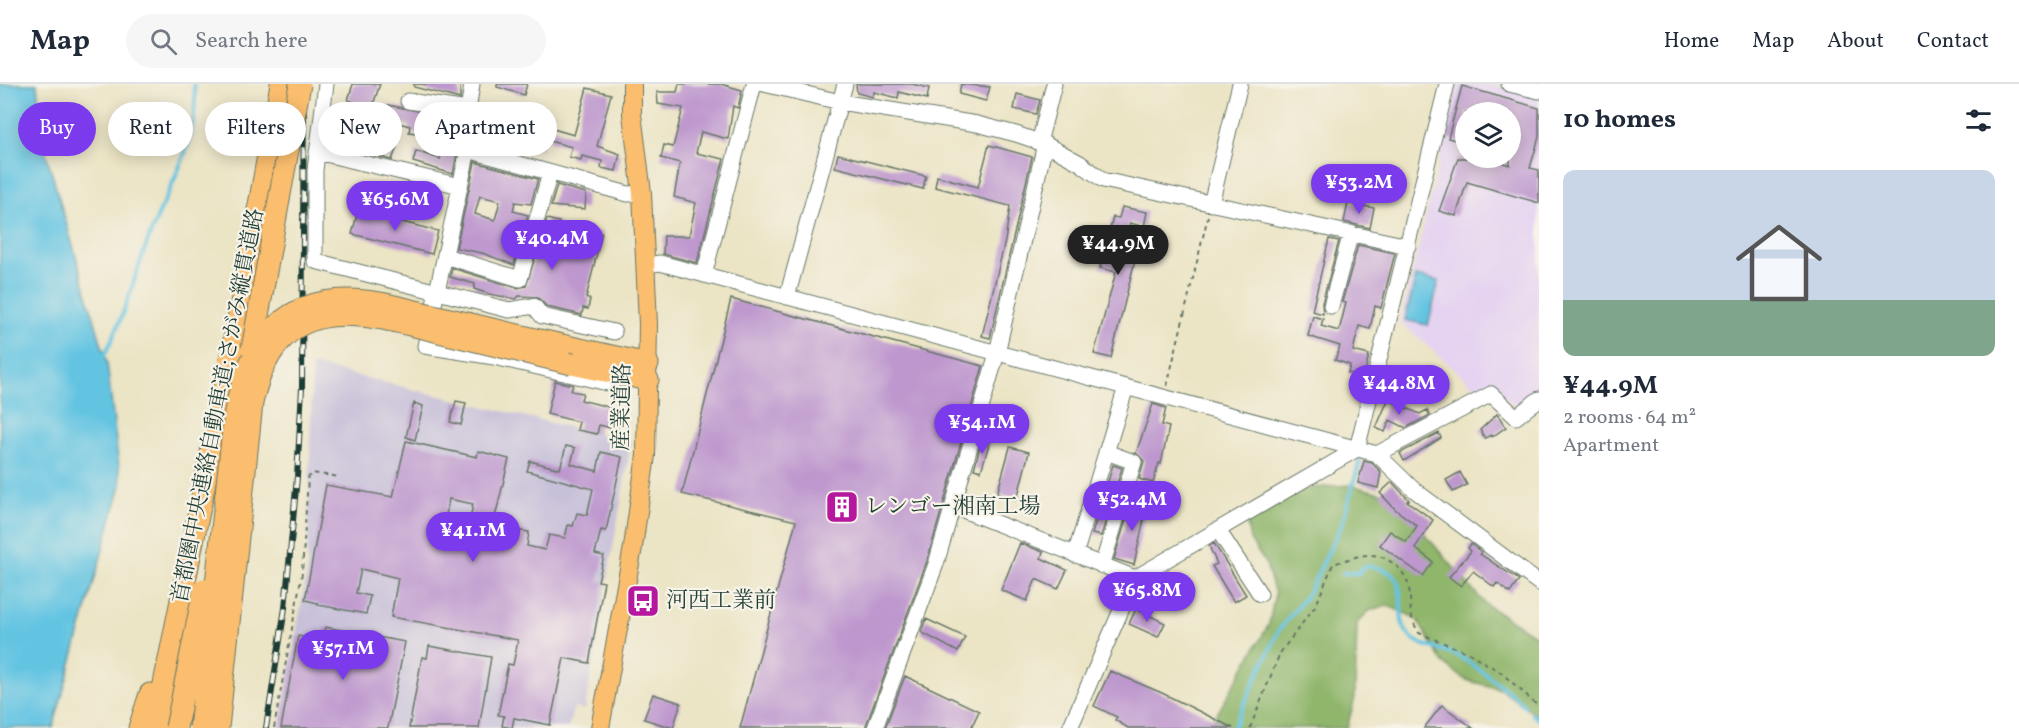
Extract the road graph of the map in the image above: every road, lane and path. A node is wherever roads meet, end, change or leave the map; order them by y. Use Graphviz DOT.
graph roads {
  1 [pos="281,84"];
  2 [pos="300,84"];
  3 [pos="326,84"];
  4 [pos="472,84"];
  5 [pos="632,84"];
  6 [pos="754,84"];
  7 [pos="764,84"];
  8 [pos="844,84"];
  9 [pos="1054,84"];
  10 [pos="1240,84"];
  11 [pos="1447,84"];
  12 [pos="1509,84"];
  13 [pos="1539,91"];
  14 [pos="408,101"];
  15 [pos="415,102"];
  16 [pos="469,102"];
  17 [pos="840,102"];
  18 [pos="1042,144"];
  19 [pos="317,152"];
  20 [pos="467,156"];
  21 [pos="489,156"];
  22 [pos="550,173"];
  23 [pos="460,186"];
  24 [pos="642,193"];
  25 [pos="1211,204"];
  26 [pos="1351,233"];
  27 [pos="1408,246"];
  28 [pos="445,256"];
  29 [pos="646,265"];
  30 [pos="704,275"];
  31 [pos="439,292"];
  32 [pos="787,297"];
  33 [pos="1332,306"];
  34 [pos="614,332"];
  35 [pos="997,353"];
  36 [pos="567,355"];
  37 [pos="648,372"];
  38 [pos="612,384"];
  39 [pos="1126,387"];
  40 [pos="1165,397"];
  41 [pos="223,398"];
  42 [pos="1539,399"];
  43 [pos="1357,449"];
  44 [pos="1106,452"];
  45 [pos="1377,454"];
  46 [pos="340,477"];
  47 [pos="953,506"];
  48 [pos="1218,530"];
  49 [pos="1075,555"];
  50 [pos="1102,566"];
  51 [pos="1135,578"];
  52 [pos="1539,583"];
  53 [pos="1260,594"];
  54 [pos="1539,707"];
  55 [pos="139,728"];
  56 [pos="155,728"];
  57 [pos="177,728"];
  58 [pos="200,728"];
  59 [pos="218,728"];
  60 [pos="274,728"];
  61 [pos="600,728"];
  62 [pos="875,728"];
  63 [pos="1070,728"];
  64 [pos="1250,728"];
  1 -- 41 [label="highway, 首都圏中央連絡自動車道;さがみ縦貫道路"];
  2 -- 57 [label="highway, 首都圏中央連絡自動車道;さがみ縦貫道路, bridge"];
  3 -- 19 [label="street"];
  4 -- 16 [label="street"];
  5 -- 24 [label="main road, 産業道路"];
  6 -- 30 [label="street"];
  7 -- 17 [label="street"];
  8 -- 17 [label="street"];
  9 -- 18 [label="street"];
  10 -- 25 [label="street"];
  11 -- 27 [label="street"];
  12 -- 13 [label="street"];
  14 -- 15 [label="street"];
  17 -- 18 [label="street"];
  17 -- 32 [label="street"];
  18 -- 25 [label="street"];
  18 -- 35 [label="street"];
  19 -- 23 [label="street"];
  19 -- 31 [label="street"];
  20 -- 23 [label="street"];
  21 -- 22 [label="street"];
  22 -- 24 [label="street"];
  22 -- 28 [label="street"];
  23 -- 28 [label="street"];
  24 -- 29 [label="main road, 産業道路"];
  25 -- 26 [label="street"];
  25 -- 40 [label="path"];
  26 -- 27 [label="street"];
  26 -- 33 [label="street"];
  27 -- 43 [label="street"];
  28 -- 31 [label="street"];
  29 -- 30 [label="street"];
  29 -- 37 [label="main road, 産業道路"];
  30 -- 32 [label="street"];
  31 -- 34 [label="street"];
  31 -- 38 [label="street"];
  32 -- 35 [label="street"];
  35 -- 39 [label="street"];
  35 -- 47 [label="street"];
  36 -- 37 [label="highway"];
  36 -- 58 [label="highway, bridge"];
  36 -- 59 [label="highway, bridge"];
  37 -- 61 [label="main road, 産業道路"];
  39 -- 40 [label="street"];
  39 -- 44 [label="street"];
  40 -- 43 [label="street"];
  41 -- 55 [label="highway"];
  41 -- 56 [label="highway, 首都圏中央連絡自動車道;さがみ縦貫道路"];
  42 -- 45 [label="street"];
  43 -- 45 [label="street"];
  43 -- 48 [label="street"];
  44 -- 49 [label="street"];
  44 -- 50 [label="street"];
  45 -- 52 [label="street"];
  46 -- 60 [label="path"];
  47 -- 49 [label="street"];
  47 -- 62 [label="street"];
  48 -- 51 [label="street"];
  48 -- 53 [label="street"];
  49 -- 50 [label="street"];
  50 -- 51 [label="street"];
  51 -- 63 [label="street"];
  54 -- 64 [label="path"];
}
